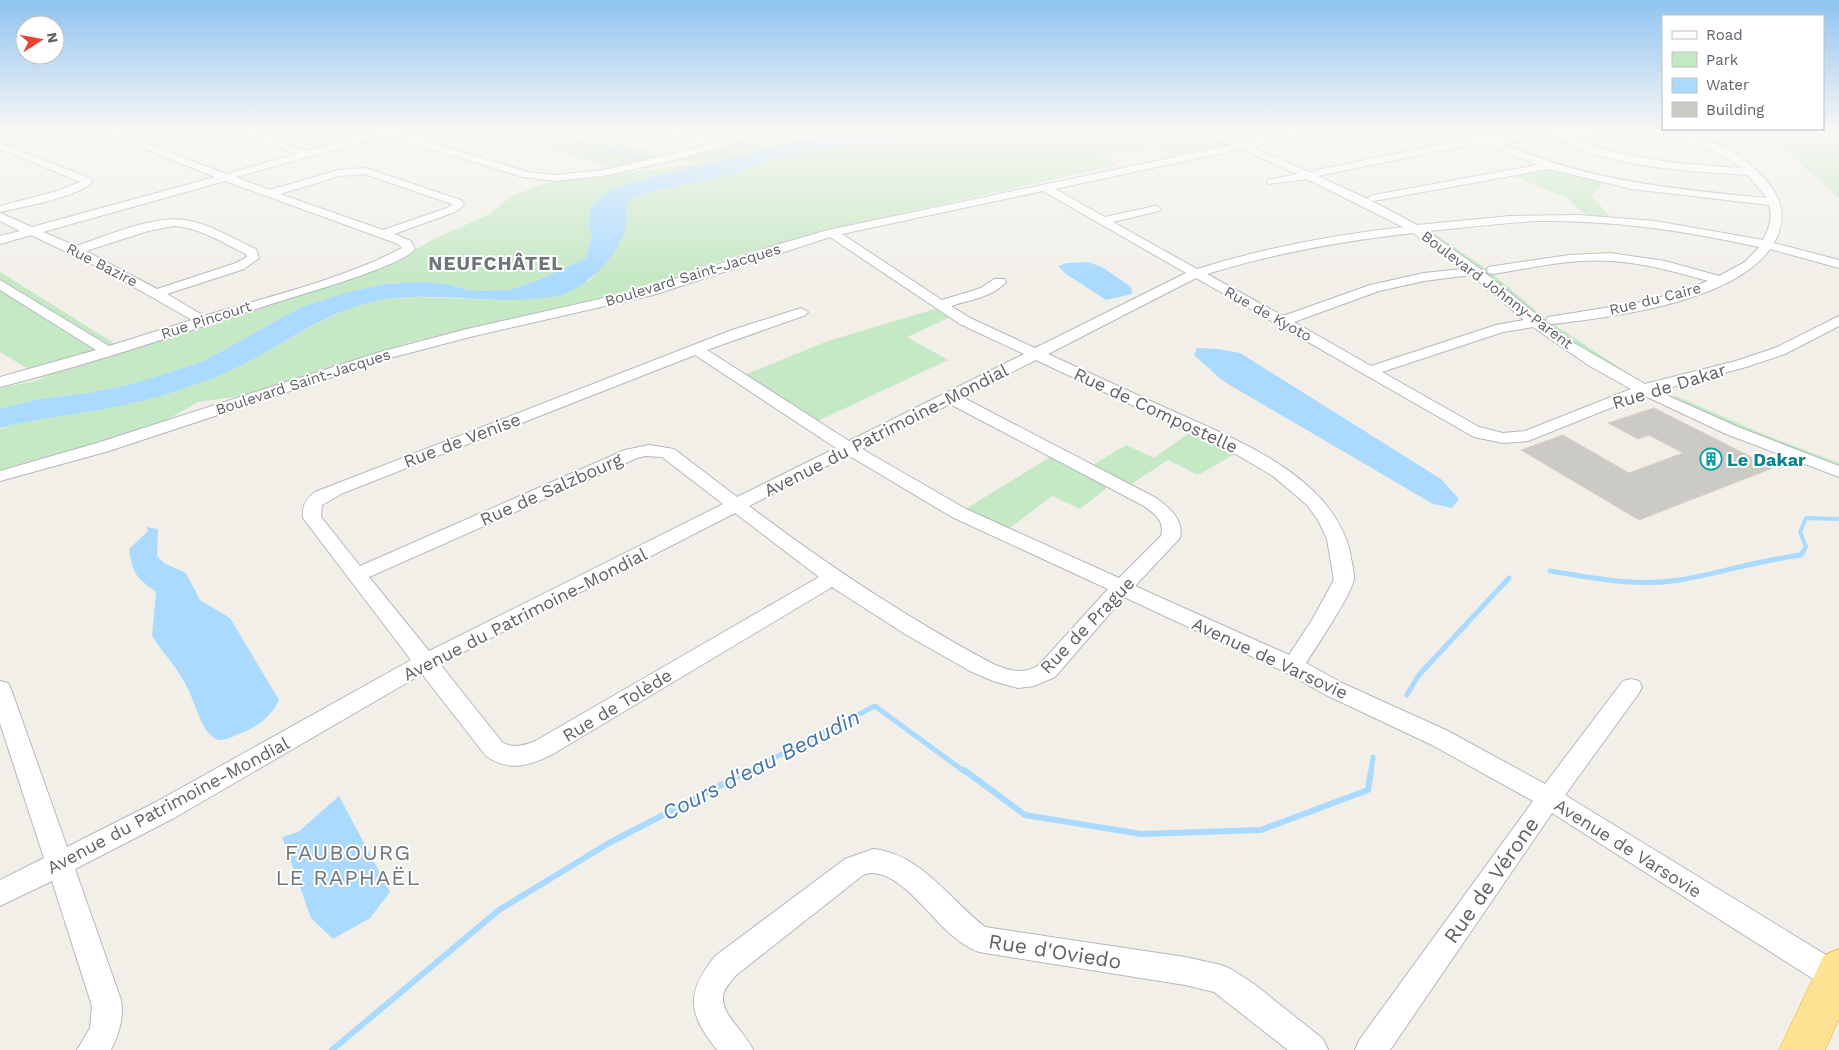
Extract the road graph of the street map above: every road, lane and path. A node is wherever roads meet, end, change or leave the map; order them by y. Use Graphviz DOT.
graph roads {
  1 [pos="88,181"];
  2 [pos="208,181"];
  3 [pos="237,181"];
  4 [pos="312,181"];
  5 [pos="395,181"];
  6 [pos="1072,181"];
  7 [pos="1278,181"];
  8 [pos="1316,181"];
  9 [pos="1335,181"];
  10 [pos="1467,181"];
  11 [pos="1611,181"];
  12 [pos="1760,181"];
  13 [pos="1272,182"];
  14 [pos="1043,187"];
  15 [pos="269,194"];
  16 [pos="1374,198"];
  17 [pos="1774,202"];
  18 [pos="0,209"];
  19 [pos="1155,209"];
  20 [pos="0,216"];
  21 [pos="1102,220"];
  22 [pos="1422,228"];
  23 [pos="30,232"];
  24 [pos="832,233"];
  25 [pos="383,234"];
  26 [pos="0,240"];
  27 [pos="1767,245"];
  28 [pos="76,250"];
  29 [pos="1839,264"];
  30 [pos="1493,270"];
  31 [pos="1474,271"];
  32 [pos="1196,274"];
  33 [pos="1720,280"];
  34 [pos="999,282"];
  35 [pos="0,284"];
  36 [pos="157,293"];
  37 [pos="939,305"];
  38 [pos="801,312"];
  39 [pos="201,320"];
  40 [pos="1553,320"];
  41 [pos="1839,320"];
  42 [pos="1280,322"];
  43 [pos="1535,323"];
  44 [pos="696,349"];
  45 [pos="107,351"];
  46 [pos="1037,354"];
  47 [pos="1370,371"];
  48 [pos="0,382"];
  49 [pos="1661,385"];
  50 [pos="1646,389"];
  51 [pos="949,397"];
  52 [pos="1495,438"];
  53 [pos="848,448"];
  54 [pos="1839,459"];
  55 [pos="1839,472"];
  56 [pos="0,476"];
  57 [pos="738,506"];
  58 [pos="356,575"];
  59 [pos="832,578"];
  60 [pos="1121,588"];
  61 [pos="425,662"];
  62 [pos="1293,666"];
  63 [pos="1631,687"];
  64 [pos="0,688"];
  65 [pos="8,737"];
  66 [pos="1549,798"];
  67 [pos="60,862"];
  68 [pos="0,894"];
  69 [pos="1838,975"];
  70 [pos="93,1050"];
  71 [pos="737,1050"];
  72 [pos="1312,1050"];
  73 [pos="1371,1050"];
  74 [pos="1802,1050"];
  1 -- 18 [label="street"];
  2 -- 23 [label="street"];
  3 -- 15 [label="street"];
  4 -- 15 [label="street"];
  5 -- 25 [label="street"];
  6 -- 14 [label="street, Boulevard Saint-Jacques"];
  7 -- 13 [label="street"];
  8 -- 22 [label="street, Boulevard Johnny-Parent"];
  9 -- 16 [label="street, Boulevard Johnny-Parent"];
  10 -- 16 [label="street"];
  11 -- 17 [label="street"];
  12 -- 17 [label="street"];
  14 -- 21 [label="street, Rue de Kyoto"];
  14 -- 24 [label="street, Boulevard Saint-Jacques"];
  15 -- 25 [label="street"];
  16 -- 22 [label="street, Boulevard Johnny-Parent"];
  17 -- 27 [label="street, Rue du Caire"];
  19 -- 21 [label="street"];
  20 -- 23 [label="street, Rue Bazire"];
  21 -- 32 [label="street, Rue de Kyoto"];
  22 -- 27 [label="street, Avenue du Patrimoine-Mondial"];
  22 -- 30 [label="street, Boulevard Johnny-Parent"];
  22 -- 31 [label="street, Boulevard Johnny-Parent"];
  22 -- 32 [label="street, Avenue du Patrimoine-Mondial"];
  23 -- 26 [label="street"];
  23 -- 28 [label="street, Rue Bazire"];
  24 -- 37 [label="street, Rue de Compostelle"];
  24 -- 56 [label="street, Boulevard Saint-Jacques"];
  25 -- 39 [label="street, Rue Pincourt"];
  27 -- 29 [label="street, Avenue du Patrimoine-Mondial"];
  27 -- 33 [label="street, Rue du Caire"];
  28 -- 36 [label="street, Rue Bazire"];
  28 -- 36 [label="street"];
  30 -- 33 [label="street"];
  30 -- 40 [label="street, Boulevard Johnny-Parent"];
  31 -- 42 [label="street"];
  31 -- 43 [label="street, Boulevard Johnny-Parent"];
  32 -- 42 [label="street, Rue de Kyoto"];
  32 -- 46 [label="street, Avenue du Patrimoine-Mondial"];
  33 -- 40 [label="street, Rue du Caire"];
  34 -- 37 [label="street"];
  35 -- 45 [label="street"];
  36 -- 39 [label="street, Rue Bazire"];
  37 -- 46 [label="street, Rue de Compostelle"];
  38 -- 44 [label="street, Rue de Venise"];
  39 -- 45 [label="street, Rue Pincourt"];
  40 -- 49 [label="street, Boulevard Johnny-Parent"];
  41 -- 49 [label="street, Rue de Dakar"];
  42 -- 47 [label="street, Rue de Kyoto"];
  43 -- 47 [label="street"];
  43 -- 50 [label="street, Boulevard Johnny-Parent"];
  44 -- 53 [label="street, Avenue de Varsovie"];
  44 -- 58 [label="street, Rue de Venise"];
  45 -- 48 [label="street, Rue Pincourt"];
  46 -- 51 [label="street, Avenue du Patrimoine-Mondial"];
  46 -- 62 [label="street, Rue de Compostelle"];
  47 -- 52 [label="street, Rue de Kyoto"];
  49 -- 50 [label="street, Rue de Dakar"];
  49 -- 54 [label="street, Boulevard Johnny-Parent"];
  50 -- 52 [label="street, Rue de Dakar"];
  50 -- 55 [label="street, Boulevard Johnny-Parent"];
  51 -- 53 [label="street, Avenue du Patrimoine-Mondial"];
  51 -- 60 [label="street, Rue de Prague"];
  53 -- 57 [label="street, Avenue du Patrimoine-Mondial"];
  53 -- 60 [label="street, Avenue de Varsovie"];
  57 -- 58 [label="street, Rue de Salzbourg"];
  57 -- 59 [label="street, Rue de Prague"];
  57 -- 61 [label="street, Avenue du Patrimoine-Mondial"];
  58 -- 61 [label="street, Rue de Venise"];
  59 -- 60 [label="street, Rue de Prague"];
  59 -- 61 [label="street, Rue de Tolède"];
  60 -- 62 [label="street, Avenue de Varsovie"];
  61 -- 67 [label="street, Avenue du Patrimoine-Mondial"];
  62 -- 66 [label="street, Avenue de Varsovie"];
  63 -- 66 [label="street, Rue de Vérone"];
  64 -- 65 [label="street"];
  65 -- 67 [label="street"];
  66 -- 69 [label="street, Avenue de Varsovie"];
  66 -- 73 [label="street, Rue de Vérone"];
  67 -- 68 [label="street, Avenue du Patrimoine-Mondial"];
  67 -- 70 [label="street"];
  69 -- 74 [label="highway"];
  71 -- 72 [label="street, Rue d'Oviedo"];
}
